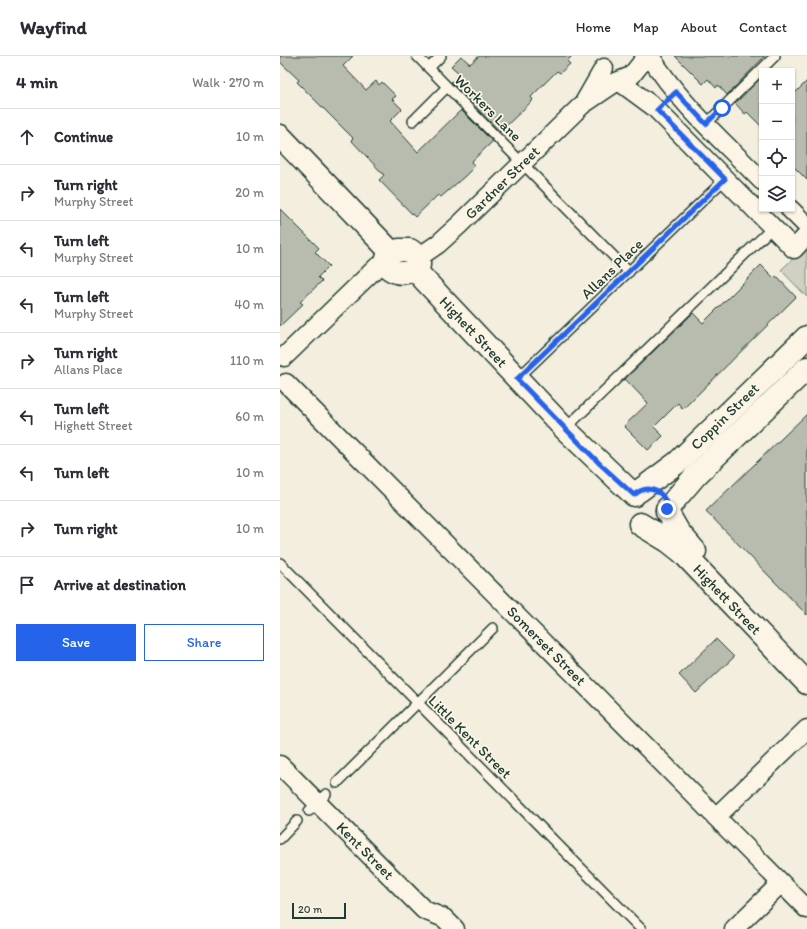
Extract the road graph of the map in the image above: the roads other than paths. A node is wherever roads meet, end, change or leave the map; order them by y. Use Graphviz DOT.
graph roads {
  1 [pos="417,56"];
  2 [pos="441,56"];
  3 [pos="648,56"];
  4 [pos="775,56"];
  5 [pos="604,61"];
  6 [pos="429,68"];
  7 [pos="618,82"];
  8 [pos="447,87"];
  9 [pos="676,92"];
  10 [pos="582,105"];
  11 [pos="657,110"];
  12 [pos="413,121"];
  13 [pos="706,124"];
  14 [pos="280,136"];
  15 [pos="522,164"];
  16 [pos="759,178"];
  17 [pos="725,179"];
  18 [pos="793,212"];
  19 [pos="807,226"];
  20 [pos="772,227"];
  21 [pos="807,235"];
  22 [pos="388,259"];
  23 [pos="417,264"];
  24 [pos="629,272"];
  25 [pos="807,338"];
  26 [pos="282,355"];
  27 [pos="807,368"];
  28 [pos="517,379"];
  29 [pos="283,385"];
  30 [pos="565,428"];
  31 [pos="636,493"];
  32 [pos="667,510"];
  33 [pos="640,524"];
  34 [pos="280,563"];
  35 [pos="492,628"];
  36 [pos="807,667"];
  37 [pos="807,684"];
  38 [pos="416,703"];
  39 [pos="807,729"];
  40 [pos="280,765"];
  41 [pos="337,782"];
  42 [pos="716,817"];
  43 [pos="297,821"];
  44 [pos="280,839"];
  45 [pos="781,883"];
  46 [pos="807,909"];
  47 [pos="455,929"];
  48 [pos="641,929"];
  49 [pos="734,929"];
  1 -- 6 [label="lane, Workers Lane"];
  2 -- 6 [label="lane"];
  3 -- 7 [label="street, Gardner Street"];
  3 -- 9 [label="street"];
  4 -- 13 [label="lane"];
  5 -- 7 [label="street"];
  5 -- 10 [label="street, Gardner Street"];
  6 -- 8 [label="lane, Workers Lane"];
  7 -- 10 [label="street, Gardner Street"];
  7 -- 11 [label="street"];
  8 -- 12 [label="lane"];
  8 -- 15 [label="lane, Workers Lane"];
  9 -- 11 [label="street"];
  9 -- 13 [label="street"];
  10 -- 15 [label="street, Gardner Street"];
  11 -- 17 [label="street"];
  13 -- 16 [label="street"];
  14 -- 22 [label="street"];
  15 -- 23 [label="street, Gardner Street"];
  15 -- 24 [label="lane, Workers Lane"];
  17 -- 20 [label="street"];
  17 -- 24 [label="lane, Allans Place"];
  18 -- 19 [label="street"];
  20 -- 21 [label="street"];
  20 -- 30 [label="lane"];
  22 -- 23 [label="street"];
  22 -- 26 [label="street"];
  23 -- 28 [label="street, Highett Street"];
  24 -- 28 [label="lane, Allans Place"];
  25 -- 31 [label="street, Coppin Street"];
  26 -- 29 [label="street"];
  27 -- 32 [label="street, Coppin Street"];
  28 -- 30 [label="street, Highett Street"];
  29 -- 42 [label="street, Somerset Street"];
  30 -- 31 [label="street, Highett Street"];
  31 -- 32 [label="street"];
  31 -- 33 [label="street"];
  32 -- 33 [label="street"];
  32 -- 36 [label="street, Highett Street"];
  33 -- 37 [label="street, Highett Street"];
  34 -- 38 [label="lane, Little Kent Street"];
  35 -- 38 [label="lane"];
  38 -- 41 [label="lane"];
  38 -- 48 [label="lane, Little Kent Street"];
  39 -- 42 [label="street"];
  40 -- 47 [label="street, Kent Street"];
  42 -- 45 [label="street, Somerset Street"];
  43 -- 44 [label="lane"];
  45 -- 46 [label="street, Somerset Street"];
  45 -- 49 [label="street"];
}
